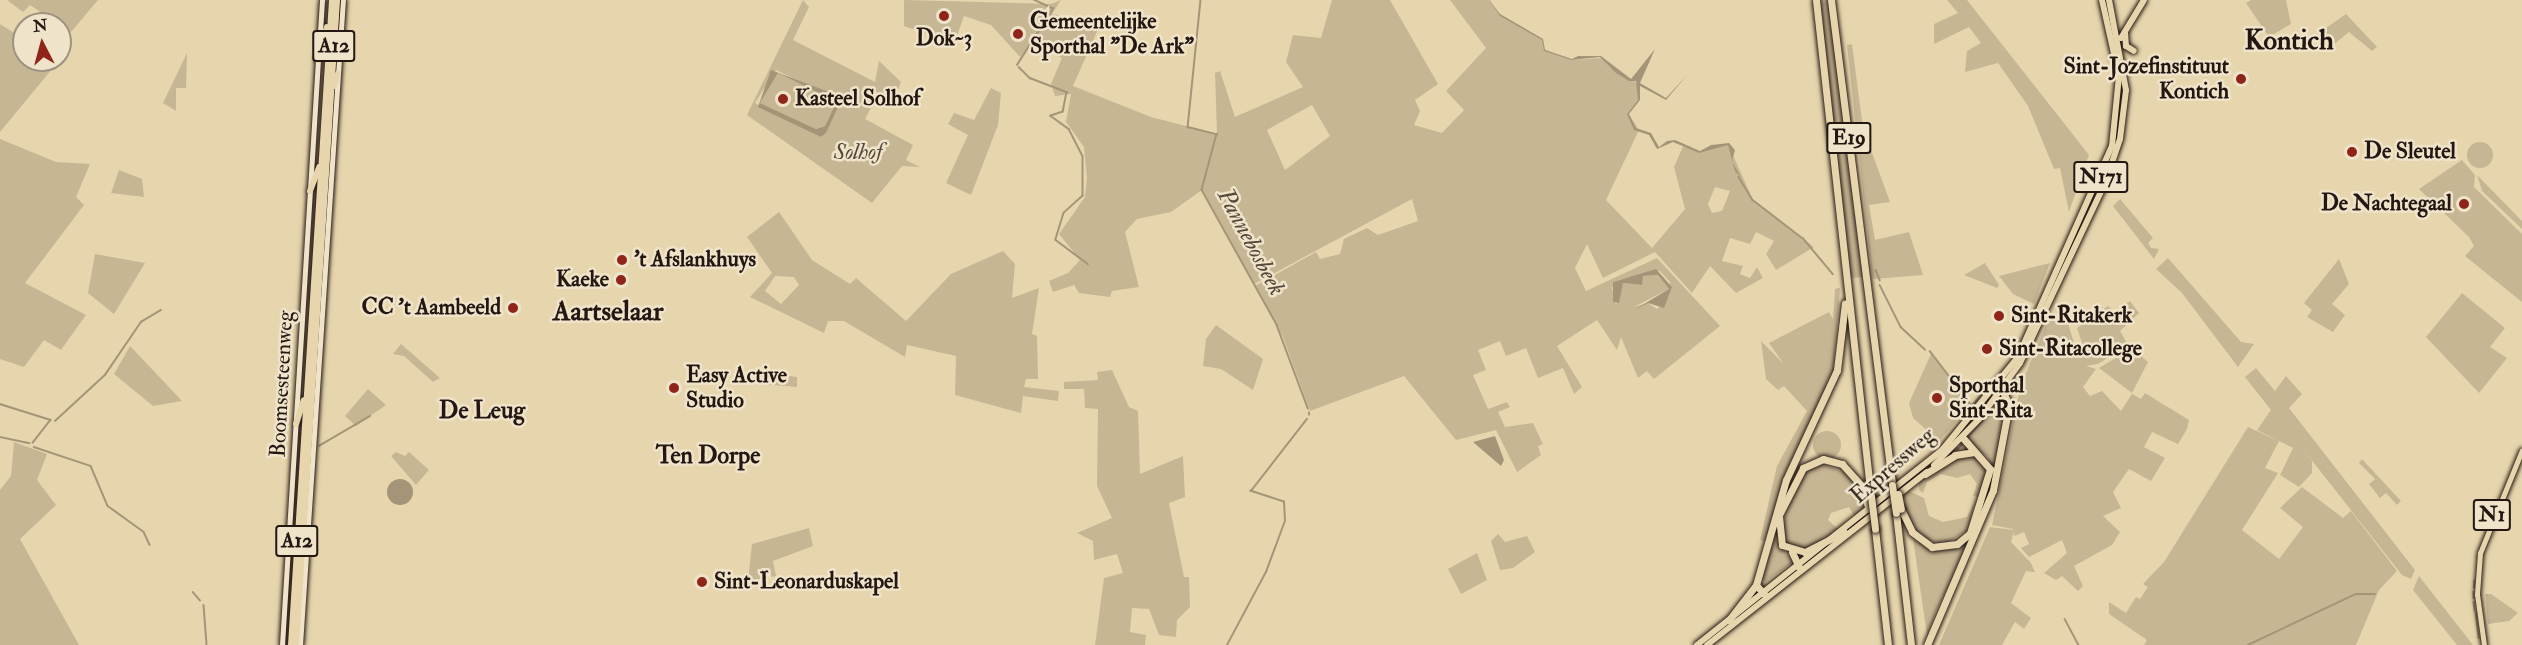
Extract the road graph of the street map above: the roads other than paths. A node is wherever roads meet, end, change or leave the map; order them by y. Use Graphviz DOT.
graph roads {
  1 [pos="322,0"];
  2 [pos="332,0"];
  3 [pos="337,0"];
  4 [pos="343,0"];
  5 [pos="1816,0"];
  6 [pos="1831,0"];
  7 [pos="2102,0"];
  8 [pos="2109,0"];
  9 [pos="2144,0"];
  10 [pos="331,19"];
  11 [pos="2130,20"];
  12 [pos="2114,27"];
  13 [pos="2120,42"];
  14 [pos="2134,51"];
  15 [pos="318,60"];
  16 [pos="338,74"];
  17 [pos="331,92"];
  18 [pos="321,164"];
  19 [pos="310,191"];
  20 [pos="1846,292"];
  21 [pos="323,302"];
  22 [pos="316,318"];
  23 [pos="2002,390"];
  24 [pos="306,394"];
  25 [pos="1994,396"];
  26 [pos="2008,409"];
  27 [pos="296,424"];
  28 [pos="1962,430"];
  29 [pos="1963,438"];
  30 [pos="2522,450"];
  31 [pos="1977,452"];
  32 [pos="1925,474"];
  33 [pos="1908,484"];
  34 [pos="1869,498"];
  35 [pos="1898,511"];
  36 [pos="1844,532"];
  37 [pos="1792,552"];
  38 [pos="1799,571"];
  39 [pos="1755,585"];
  40 [pos="1764,594"];
  41 [pos="1773,595"];
  42 [pos="1729,620"];
  43 [pos="282,645"];
  44 [pos="291,645"];
  45 [pos="298,645"];
  46 [pos="1697,645"];
  47 [pos="1707,645"];
  48 [pos="1888,645"];
  49 [pos="1911,645"];
  50 [pos="1927,645"];
  51 [pos="2484,645"];
  1 -- 15 [label="main road, Boomsesteenweg"];
  2 -- 10 [label="highway, A12"];
  3 -- 17 [label="highway, A12"];
  4 -- 16 [label="main road, Boomsesteenweg"];
  5 -- 20 [label="highway, E19"];
  6 -- 35 [label="highway, E19, bridge"];
  7 -- 12 [label="highway"];
  8 -- 12 [label="highway"];
  9 -- 11 [label="highway, N171"];
  10 -- 15 [label="highway"];
  10 -- 18 [label="highway, A12"];
  11 -- 13 [label="highway, N171"];
  11 -- 14 [label="highway"];
  12 -- 13 [label="highway, N171"];
  12 -- 25 [label="highway, Expressweg / N171"];
  13 -- 23 [label="highway, Expressweg / N171"];
  15 -- 19 [label="main road, Boomsesteenweg"];
  16 -- 17 [label="highway"];
  16 -- 21 [label="main road, Boomsesteenweg"];
  17 -- 22 [label="highway, A12"];
  18 -- 19 [label="highway"];
  18 -- 24 [label="highway, A12"];
  19 -- 27 [label="main road, Boomsesteenweg"];
  20 -- 34 [label="highway"];
  20 -- 39 [label="highway"];
  21 -- 22 [label="highway"];
  21 -- 45 [label="main road, Boomsesteenweg"];
  22 -- 45 [label="highway, A12"];
  23 -- 25 [label="highway, Expressweg / N171"];
  23 -- 26 [label="highway"];
  24 -- 27 [label="highway"];
  24 -- 44 [label="highway, A12"];
  25 -- 26 [label="highway"];
  25 -- 28 [label="highway, Expressweg / N171"];
  25 -- 29 [label="highway, Expressweg / N171"];
  26 -- 50 [label="highway"];
  27 -- 43 [label="main road, Boomsesteenweg"];
  28 -- 29 [label="highway"];
  28 -- 33 [label="highway, Expressweg / N171"];
  29 -- 31 [label="highway"];
  29 -- 32 [label="highway, Expressweg / N171"];
  30 -- 51 [label="main road, N1"];
  31 -- 32 [label="highway"];
  31 -- 35 [label="highway"];
  32 -- 33 [label="highway, Expressweg / N171"];
  33 -- 36 [label="highway, Expressweg / N171"];
  33 -- 38 [label="highway, Expressweg / N171"];
  34 -- 37 [label="highway"];
  34 -- 48 [label="highway, bridge"];
  35 -- 49 [label="highway, E19"];
  36 -- 37 [label="highway"];
  36 -- 38 [label="highway, Expressweg / N171"];
  37 -- 38 [label="highway"];
  38 -- 40 [label="highway, Expressweg / N171"];
  38 -- 41 [label="highway, Expressweg / N171"];
  39 -- 40 [label="highway"];
  39 -- 42 [label="highway"];
  40 -- 41 [label="highway"];
  40 -- 42 [label="highway, Expressweg / N171"];
  41 -- 47 [label="highway, Expressweg / N171"];
  42 -- 46 [label="highway, Expressweg / N171"];
}
